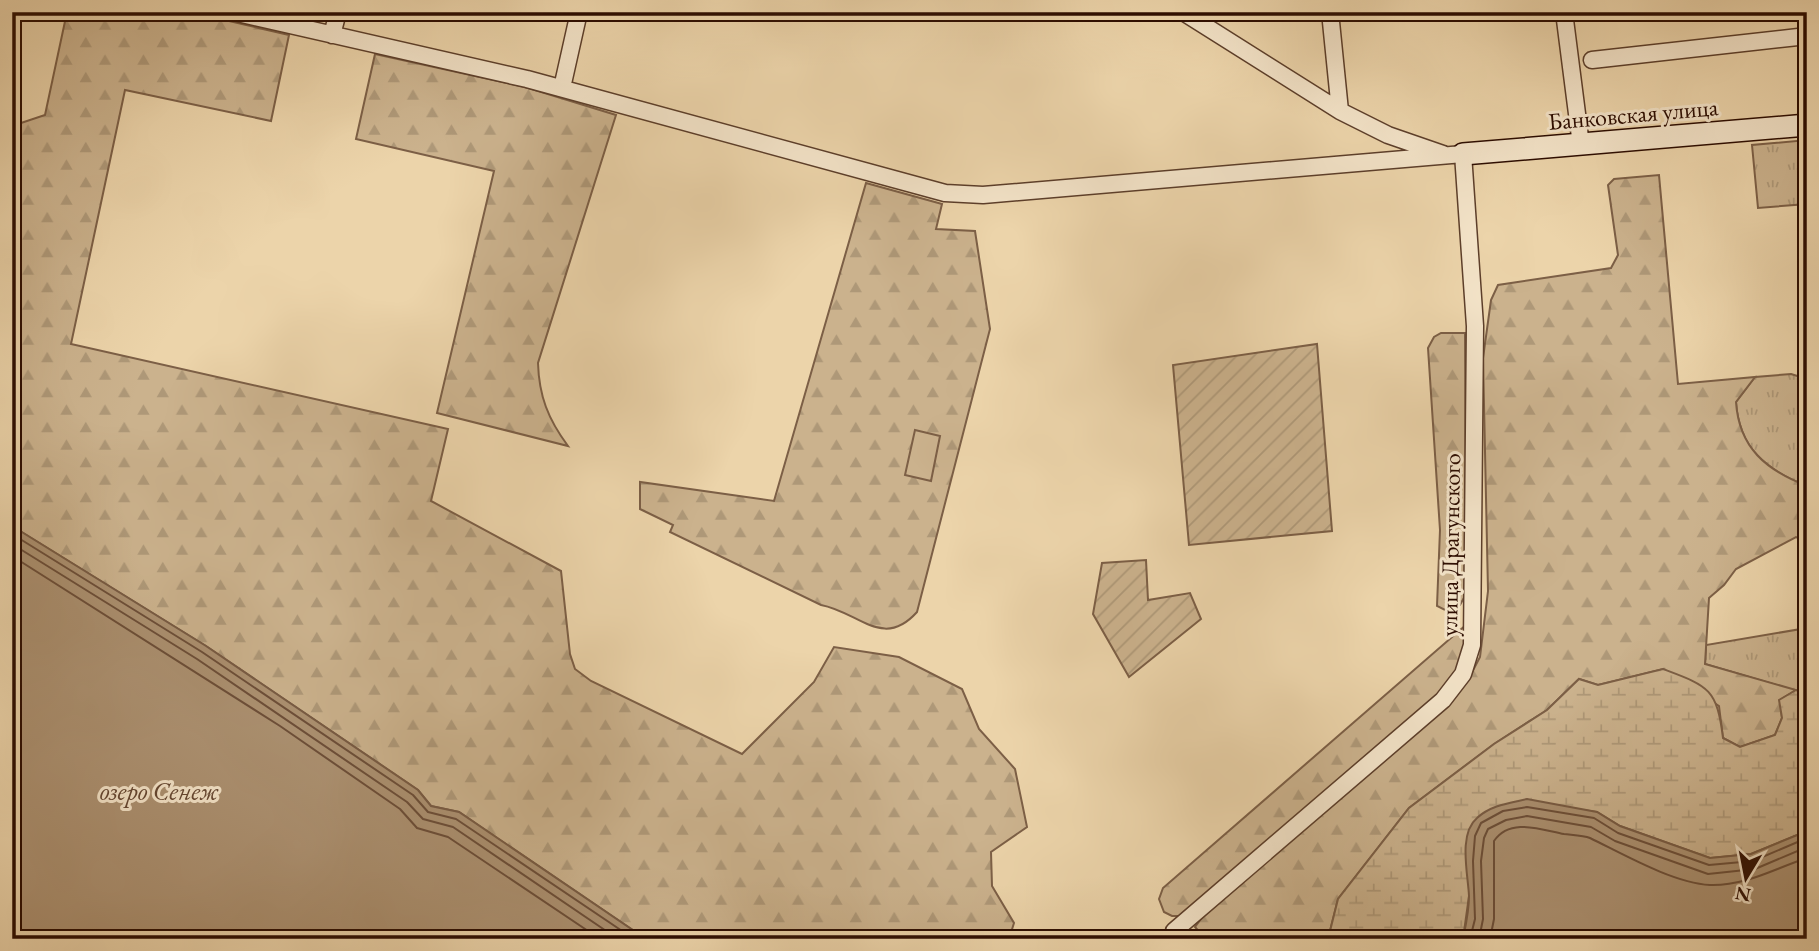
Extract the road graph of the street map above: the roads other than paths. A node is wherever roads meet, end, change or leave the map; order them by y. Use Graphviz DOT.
graph roads {
  1 [pos="233,12"];
  2 [pos="338,12"];
  3 [pos="579,12"];
  4 [pos="1183,12"];
  5 [pos="1330,12"];
  6 [pos="1564,12"];
  7 [pos="332,35"];
  8 [pos="1807,36"];
  9 [pos="1592,60"];
  10 [pos="562,88"];
  11 [pos="1340,111"];
  12 [pos="1807,125"];
  13 [pos="1581,145"];
  14 [pos="1456,155"];
  15 [pos="1174,931"];
  1 -- 7 [label="street"];
  2 -- 7 [label="street"];
  3 -- 10 [label="street"];
  4 -- 11 [label="street"];
  5 -- 11 [label="street"];
  6 -- 13 [label="street"];
  7 -- 10 [label="street"];
  8 -- 9 [label="street"];
  10 -- 14 [label="street"];
  11 -- 14 [label="street"];
  12 -- 13 [label="street, Банковская улица"];
  13 -- 14 [label="street, Банковская улица"];
  14 -- 15 [label="street, улица Драгунского"];
}
